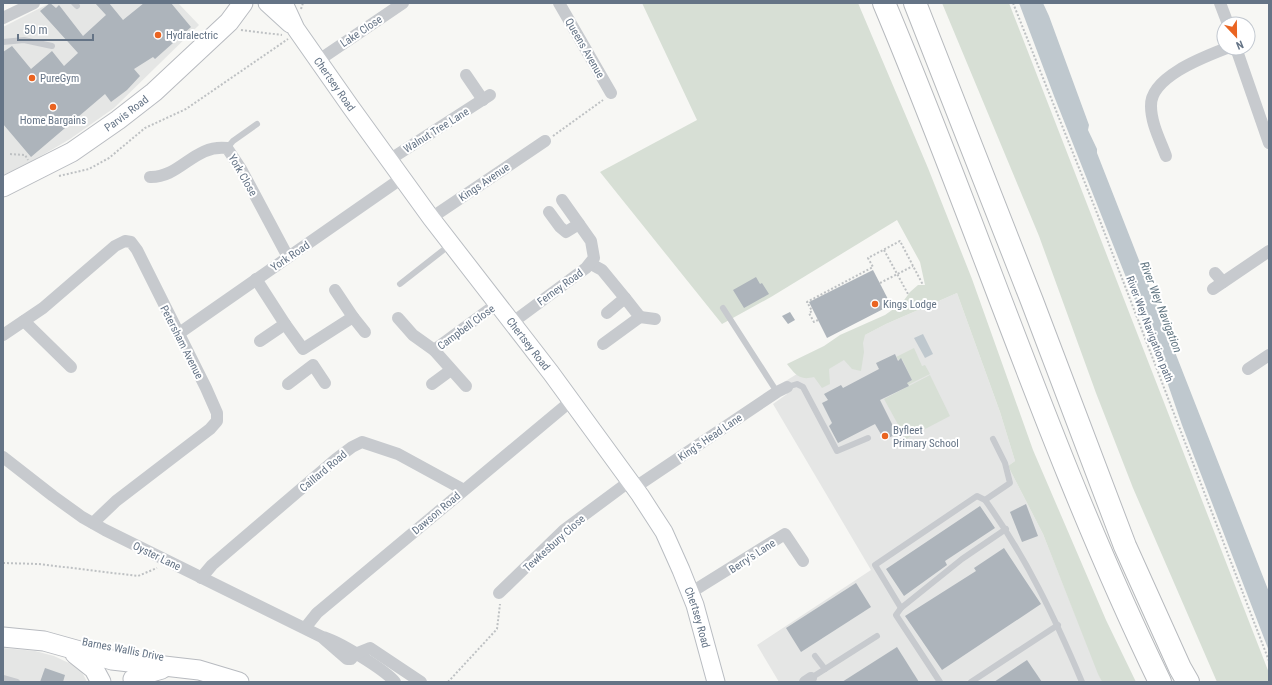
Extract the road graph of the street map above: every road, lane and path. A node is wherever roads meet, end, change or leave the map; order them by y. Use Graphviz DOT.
graph roads {
  1 [pos="34,3"];
  2 [pos="256,3"];
  3 [pos="267,3"];
  4 [pos="284,3"];
  5 [pos="403,3"];
  6 [pos="559,3"];
  7 [pos="884,3"];
  8 [pos="915,3"];
  9 [pos="1014,3"];
  10 [pos="1220,3"];
  11 [pos="1225,16"];
  12 [pos="4,17"];
  13 [pos="238,17"];
  14 [pos="296,29"];
  15 [pos="3,42"];
  16 [pos="52,46"];
  17 [pos="1216,52"];
  18 [pos="1240,56"];
  19 [pos="319,60"];
  20 [pos="466,75"];
  21 [pos="611,93"];
  22 [pos="1263,108"];
  23 [pos="257,124"];
  24 [pos="1269,143"];
  25 [pos="227,148"];
  26 [pos="542,148"];
  27 [pos="1166,156"];
  28 [pos="389,160"];
  29 [pos="58,176"];
  30 [pos="150,177"];
  31 [pos="402,178"];
  32 [pos="3,187"];
  33 [pos="562,200"];
  34 [pos="549,212"];
  35 [pos="431,218"];
  36 [pos="579,224"];
  37 [pos="452,243"];
  38 [pos="884,250"];
  39 [pos="1269,251"];
  40 [pos="288,257"];
  41 [pos="591,264"];
  42 [pos="913,266"];
  43 [pos="897,274"];
  44 [pos="256,279"];
  45 [pos="1217,281"];
  46 [pos="400,284"];
  47 [pos="880,284"];
  48 [pos="923,285"];
  49 [pos="335,290"];
  50 [pos="908,294"];
  51 [pos="625,298"];
  52 [pos="498,303"];
  53 [pos="723,308"];
  54 [pos="607,312"];
  55 [pos="640,317"];
  56 [pos="353,318"];
  57 [pos="398,318"];
  58 [pos="655,319"];
  59 [pos="818,320"];
  60 [pos="24,321"];
  61 [pos="513,322"];
  62 [pos="285,324"];
  63 [pos="365,332"];
  64 [pos="3,334"];
  65 [pos="178,334"];
  66 [pos="260,341"];
  67 [pos="603,344"];
  68 [pos="303,349"];
  69 [pos="434,350"];
  70 [pos="1269,355"];
  71 [pos="313,365"];
  72 [pos="71,368"];
  73 [pos="1248,369"];
  74 [pos="451,370"];
  75 [pos="326,383"];
  76 [pos="288,384"];
  77 [pos="432,384"];
  78 [pos="466,386"];
  79 [pos="782,390"];
  80 [pos="571,401"];
  81 [pos="868,438"];
  82 [pos="994,439"];
  83 [pos="3,457"];
  84 [pos="632,484"];
  85 [pos="464,490"];
  86 [pos="985,500"];
  87 [pos="93,523"];
  88 [pos="1006,530"];
  89 [pos="803,561"];
  90 [pos="3,563"];
  91 [pos="169,563"];
  92 [pos="201,578"];
  93 [pos="499,593"];
  94 [pos="690,593"];
  95 [pos="901,608"];
  96 [pos="1058,625"];
  97 [pos="306,628"];
  98 [pos="877,636"];
  99 [pos="3,637"];
  100 [pos="52,644"];
  101 [pos="355,654"];
  102 [pos="815,656"];
  103 [pos="118,661"];
  104 [pos="1269,661"];
  105 [pos="190,669"];
  106 [pos="824,669"];
  107 [pos="3,678"];
  108 [pos="100,680"];
  109 [pos="808,680"];
  110 [pos="133,681"];
  111 [pos="17,682"];
  112 [pos="239,682"];
  113 [pos="395,682"];
  114 [pos="421,682"];
  115 [pos="448,682"];
  116 [pos="716,682"];
  117 [pos="940,682"];
  118 [pos="971,682"];
  119 [pos="1082,682"];
  120 [pos="1160,682"];
  121 [pos="1188,682"];
  1 -- 12 [label="street"];
  2 -- 13 [label="main road, Parvis Road"];
  3 -- 14 [label="street, Chertsey Road"];
  4 -- 14 [label="street, Chertsey Road"];
  5 -- 19 [label="street, Lake Close"];
  6 -- 21 [label="street, Queens Avenue"];
  7 -- 120 [label="highway"];
  8 -- 121 [label="highway"];
  9 -- 104 [label="path, River Wey Navigation path"];
  10 -- 11 [label="street"];
  13 -- 29 [label="path"];
  13 -- 32 [label="main road, Parvis Road"];
  14 -- 19 [label="street, Chertsey Road"];
  15 -- 16 [label="lane"];
  17 -- 27 [label="street"];
  18 -- 22 [label="street"];
  19 -- 28 [label="street, Chertsey Road"];
  20 -- 28 [label="street, Walnut Tree Lane"];
  21 -- 26 [label="path"];
  22 -- 24 [label="street"];
  23 -- 25 [label="lane"];
  25 -- 30 [label="street, York Close"];
  25 -- 40 [label="street, York Close"];
  26 -- 35 [label="street, Kings Avenue"];
  28 -- 31 [label="street, Chertsey Road"];
  31 -- 35 [label="street, Chertsey Road"];
  31 -- 40 [label="street, York Road"];
  33 -- 36 [label="street, Ferney Road"];
  34 -- 36 [label="street"];
  35 -- 37 [label="street, Chertsey Road"];
  36 -- 41 [label="street, Ferney Road"];
  37 -- 46 [label="lane"];
  37 -- 52 [label="street, Chertsey Road"];
  38 -- 42 [label="path"];
  38 -- 43 [label="path"];
  38 -- 59 [label="path"];
  39 -- 45 [label="street"];
  40 -- 44 [label="street, York Road"];
  41 -- 51 [label="street"];
  41 -- 61 [label="street, Ferney Road"];
  42 -- 43 [label="path"];
  42 -- 48 [label="path"];
  43 -- 47 [label="path"];
  43 -- 50 [label="path"];
  44 -- 62 [label="street"];
  44 -- 65 [label="street, York Road"];
  49 -- 56 [label="street"];
  51 -- 54 [label="street"];
  51 -- 55 [label="street"];
  52 -- 61 [label="street, Chertsey Road"];
  52 -- 69 [label="street, Campbell Close"];
  53 -- 79 [label="lane"];
  55 -- 58 [label="street"];
  55 -- 67 [label="street"];
  56 -- 63 [label="street"];
  56 -- 68 [label="street"];
  57 -- 69 [label="street, Campbell Close"];
  60 -- 64 [label="street, Petersham Avenue"];
  60 -- 65 [label="street, Petersham Avenue"];
  60 -- 72 [label="street"];
  61 -- 80 [label="street, Chertsey Road"];
  62 -- 66 [label="street"];
  62 -- 68 [label="street"];
  65 -- 87 [label="street, Petersham Avenue"];
  68 -- 71 [label="street"];
  69 -- 74 [label="street, Campbell Close"];
  70 -- 73 [label="street"];
  71 -- 75 [label="street"];
  71 -- 76 [label="street"];
  74 -- 77 [label="street"];
  74 -- 78 [label="street, Campbell Close"];
  79 -- 81 [label="lane"];
  79 -- 84 [label="street, King's Head Lane"];
  80 -- 84 [label="street, Chertsey Road"];
  80 -- 85 [label="street, Dawson Road"];
  82 -- 86 [label="lane"];
  83 -- 87 [label="street, Oyster Lane"];
  84 -- 93 [label="street, Tewkesbury Close"];
  84 -- 94 [label="street, Chertsey Road"];
  85 -- 92 [label="street, Caillard Road"];
  85 -- 97 [label="street, Dawson Road"];
  86 -- 88 [label="lane"];
  86 -- 95 [label="lane"];
  87 -- 91 [label="street, Oyster Lane"];
  88 -- 95 [label="lane"];
  88 -- 96 [label="lane"];
  89 -- 94 [label="street, Berry's Lane"];
  90 -- 91 [label="path"];
  91 -- 92 [label="street, Oyster Lane"];
  92 -- 97 [label="street, Oyster Lane"];
  93 -- 115 [label="path"];
  94 -- 116 [label="street, Chertsey Road"];
  95 -- 117 [label="lane"];
  96 -- 118 [label="lane"];
  96 -- 119 [label="lane"];
  97 -- 101 [label="street, Oyster Lane"];
  98 -- 106 [label="lane"];
  99 -- 100 [label="main road, Barnes Wallis Drive"];
  100 -- 103 [label="main road, Barnes Wallis Drive"];
  100 -- 105 [label="main road, Barnes Wallis Drive"];
  100 -- 108 [label="main road, Barnes Wallis Drive"];
  101 -- 113 [label="street, Oyster Lane"];
  101 -- 114 [label="street"];
  102 -- 106 [label="lane"];
  103 -- 105 [label="main road, Barnes Wallis Drive"];
  103 -- 108 [label="main road, Barnes Wallis Drive"];
  103 -- 110 [label="main road, Barnes Wallis Drive"];
  105 -- 110 [label="main road, Barnes Wallis Drive"];
  105 -- 112 [label="main road, Barnes Wallis Drive"];
  106 -- 109 [label="lane"];
  107 -- 111 [label="lane"];
}
